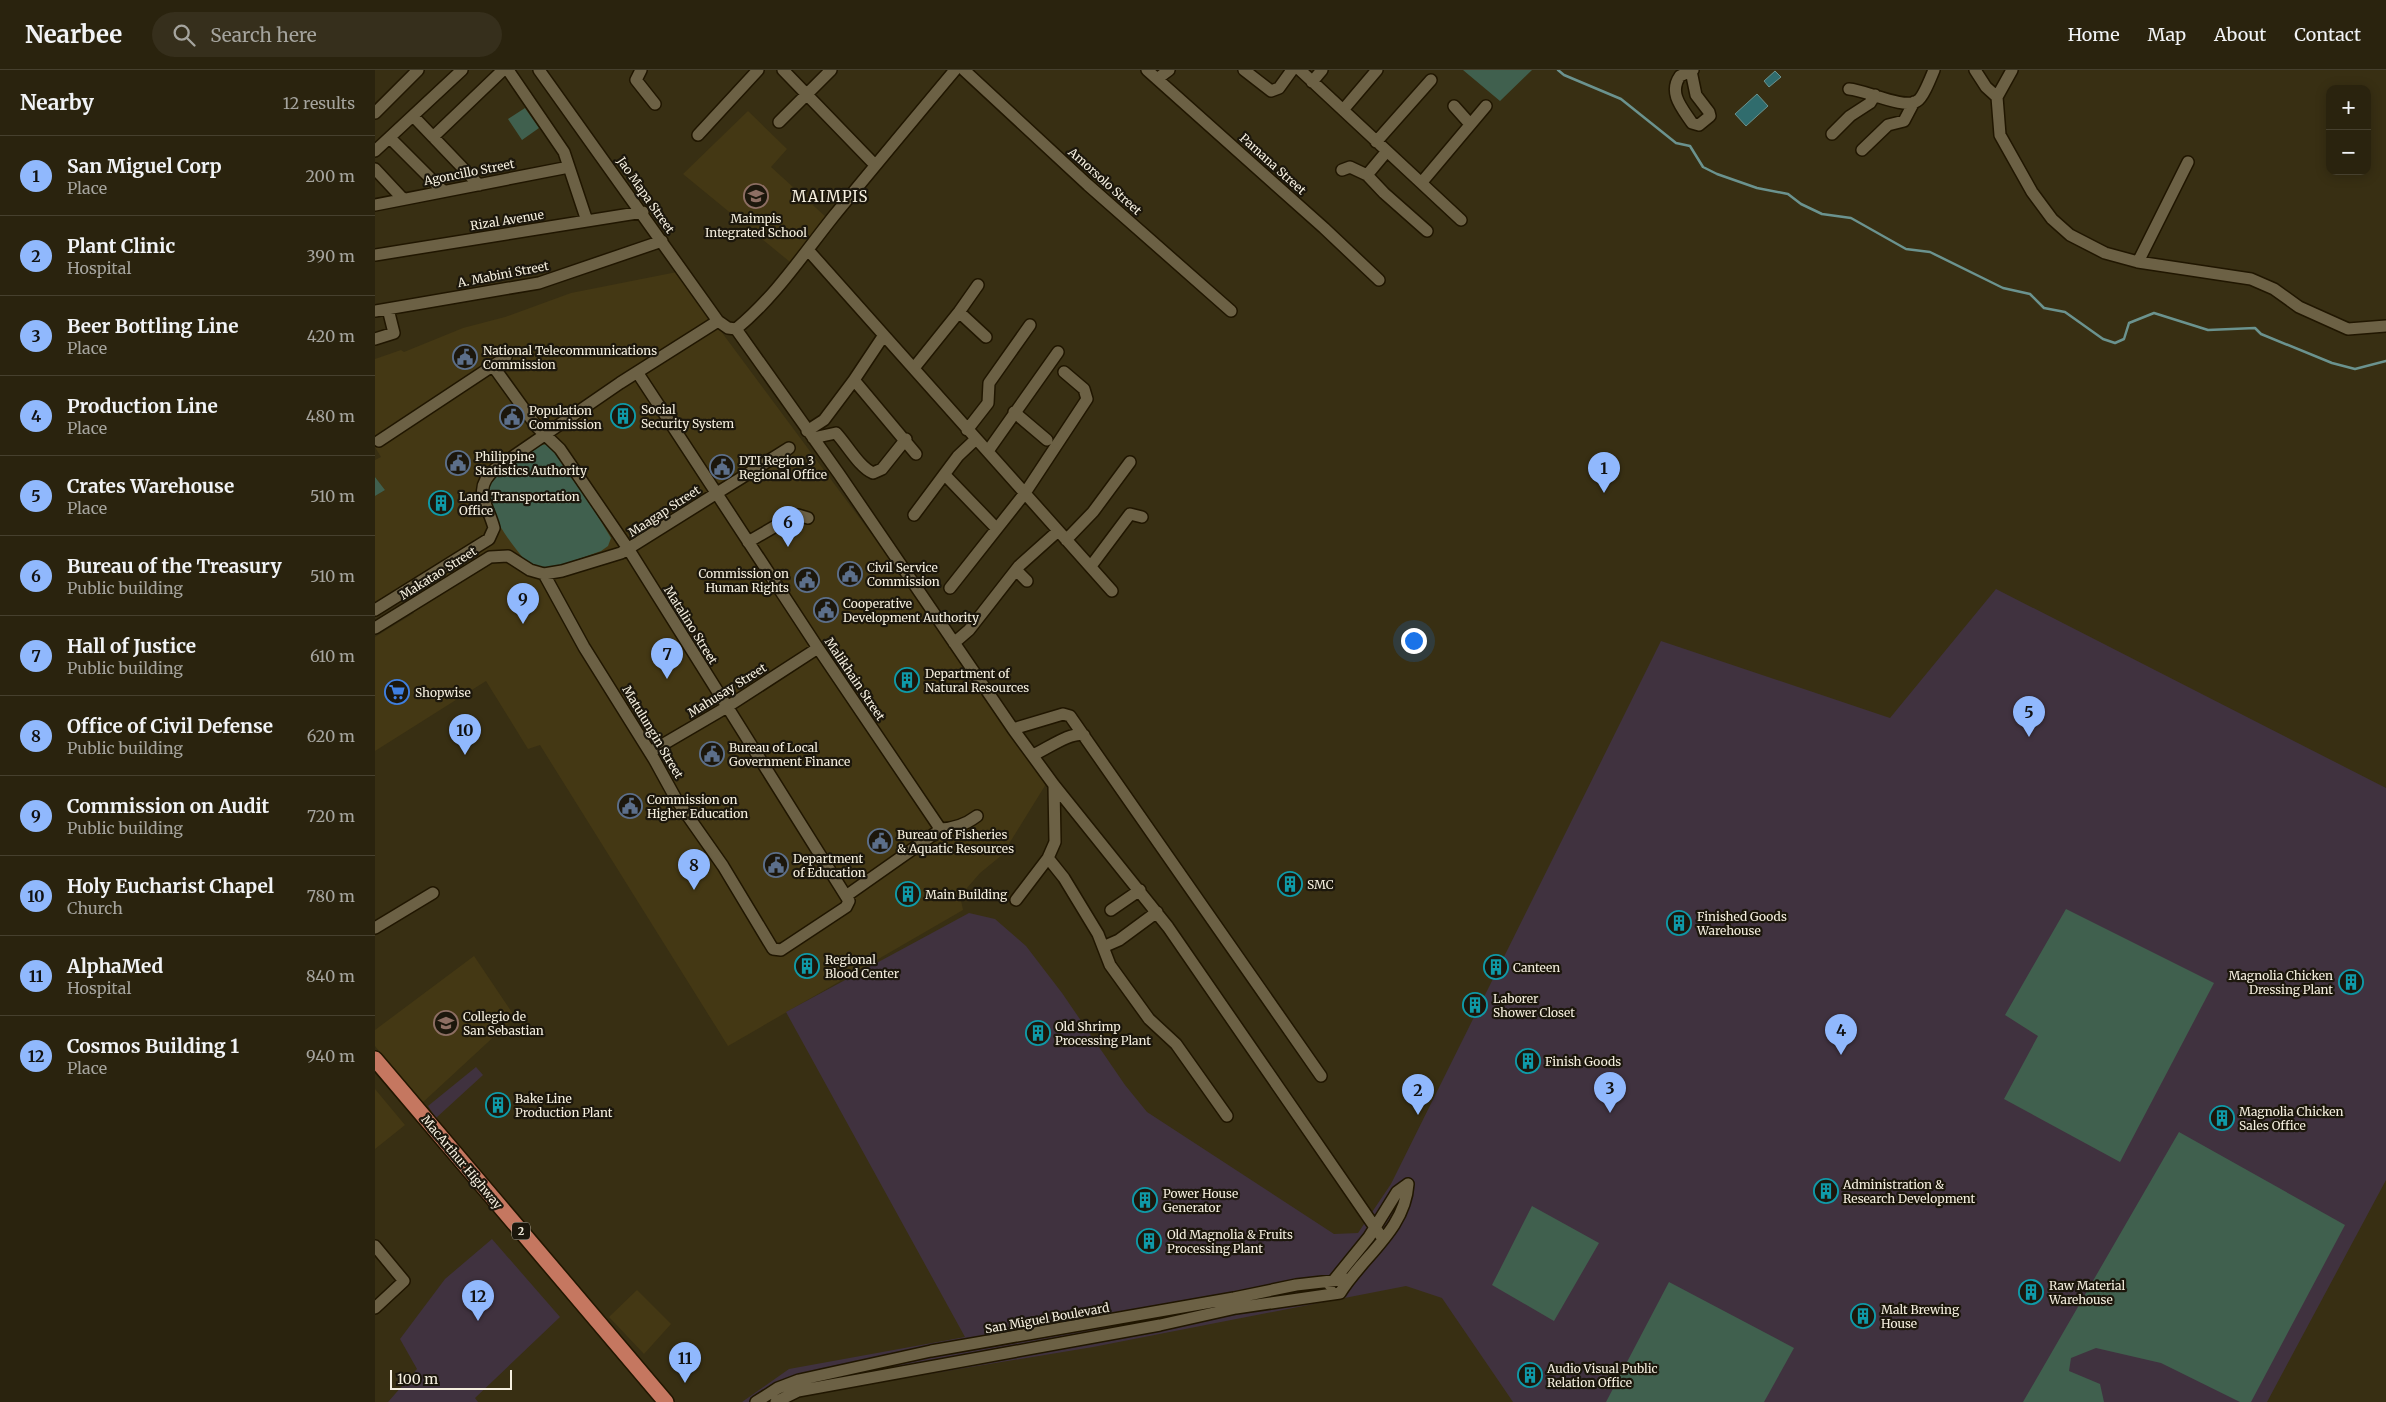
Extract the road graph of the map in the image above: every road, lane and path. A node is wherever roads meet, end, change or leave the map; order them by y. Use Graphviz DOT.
graph roads {
  1 [pos="419,70"];
  2 [pos="462,70"];
  3 [pos="503,70"];
  4 [pos="508,70"];
  5 [pos="539,70"];
  6 [pos="641,70"];
  7 [pos="758,70"];
  8 [pos="783,70"];
  9 [pos="831,70"];
  10 [pos="955,70"];
  11 [pos="964,70"];
  12 [pos="1147,70"];
  13 [pos="1169,70"];
  14 [pos="1244,70"];
  15 [pos="1292,70"];
  16 [pos="1300,70"];
  17 [pos="1323,70"];
  18 [pos="1377,70"];
  19 [pos="1934,70"];
  20 [pos="1975,70"];
  21 [pos="2012,70"];
  22 [pos="1157,79"];
  23 [pos="1431,80"];
  24 [pos="1313,82"];
  25 [pos="1849,89"];
  26 [pos="807,94"];
  27 [pos="1875,95"];
  28 [pos="1997,97"];
  29 [pos="1914,102"];
  30 [pos="655,104"];
  31 [pos="1454,106"];
  32 [pos="1486,106"];
  33 [pos="1343,110"];
  34 [pos="375,113"];
  35 [pos="414,117"];
  36 [pos="779,122"];
  37 [pos="1470,124"];
  38 [pos="1832,134"];
  39 [pos="698,135"];
  40 [pos="433,137"];
  41 [pos="390,138"];
  42 [pos="1376,142"];
  43 [pos="1862,150"];
  44 [pos="375,151"];
  45 [pos="1387,151"];
  46 [pos="2188,162"];
  47 [pos="875,165"];
  48 [pos="569,167"];
  49 [pos="375,169"];
  50 [pos="1342,170"];
  51 [pos="1367,175"];
  52 [pos="1421,182"];
  53 [pos="479,185"];
  54 [pos="443,190"];
  55 [pos="403,199"];
  56 [pos="375,205"];
  57 [pos="643,212"];
  58 [pos="587,220"];
  59 [pos="1461,220"];
  60 [pos="1427,231"];
  61 [pos="662,242"];
  62 [pos="807,250"];
  63 [pos="375,255"];
  64 [pos="2138,262"];
  65 [pos="1379,280"];
  66 [pos="978,285"];
  67 [pos="388,309"];
  68 [pos="375,311"];
  69 [pos="1231,311"];
  70 [pos="959,312"];
  71 [pos="718,321"];
  72 [pos="1030,325"];
  73 [pos="2386,326"];
  74 [pos="736,330"];
  75 [pos="884,335"];
  76 [pos="986,338"];
  77 [pos="375,339"];
  78 [pos="1058,352"];
  79 [pos="506,357"];
  80 [pos="493,366"];
  81 [pos="914,368"];
  82 [pos="637,372"];
  83 [pos="1064,372"];
  84 [pos="854,380"];
  85 [pos="1014,412"];
  86 [pos="967,430"];
  87 [pos="546,435"];
  88 [pos="810,435"];
  89 [pos="906,439"];
  90 [pos="976,439"];
  91 [pos="1047,440"];
  92 [pos="379,441"];
  93 [pos="789,448"];
  94 [pos="988,451"];
  95 [pos="916,454"];
  96 [pos="1130,462"];
  97 [pos="945,475"];
  98 [pos="1025,493"];
  99 [pos="717,494"];
  100 [pos="913,515"];
  101 [pos="1142,517"];
  102 [pos="808,518"];
  103 [pos="996,528"];
  104 [pos="1058,531"];
  105 [pos="1066,540"];
  106 [pos="748,542"];
  107 [pos="629,550"];
  108 [pos="1091,566"];
  109 [pos="1016,570"];
  110 [pos="544,574"];
  111 [pos="1027,581"];
  112 [pos="949,588"];
  113 [pos="1112,592"];
  114 [pos="375,610"];
  115 [pos="375,628"];
  116 [pos="954,643"];
  117 [pos="818,648"];
  118 [pos="727,708"];
  119 [pos="1013,729"];
  120 [pos="1084,735"];
  121 [pos="649,752"];
  122 [pos="1033,755"];
  123 [pos="1054,785"];
  124 [pos="977,816"];
  125 [pos="939,830"];
  126 [pos="1048,858"];
  127 [pos="1139,890"];
  128 [pos="433,893"];
  129 [pos="1016,900"];
  130 [pos="846,902"];
  131 [pos="1111,910"];
  132 [pos="1157,912"];
  133 [pos="375,928"];
  134 [pos="1103,947"];
  135 [pos="375,1060"];
  136 [pos="1321,1076"];
  137 [pos="1227,1116"];
  138 [pos="1376,1227"];
  139 [pos="1383,1239"];
  140 [pos="375,1246"];
  141 [pos="1349,1279"];
  142 [pos="1332,1281"];
  143 [pos="1324,1294"];
  144 [pos="375,1308"];
  145 [pos="1159,1311"];
  146 [pos="1160,1325"];
  147 [pos="931,1351"];
  148 [pos="935,1366"];
  149 [pos="880,1369"];
  150 [pos="666,1402"];
  151 [pos="756,1402"];
  152 [pos="776,1402"];
  1 -- 34 [label="street"];
  2 -- 35 [label="street"];
  3 -- 40 [label="street"];
  4 -- 48 [label="street"];
  5 -- 57 [label="street, Jao Mapa Street"];
  6 -- 30 [label="street"];
  7 -- 39 [label="street"];
  8 -- 26 [label="street"];
  9 -- 26 [label="street"];
  10 -- 47 [label="street"];
  11 -- 69 [label="street, Amorsolo Street"];
  12 -- 22 [label="street, Pamana Street"];
  13 -- 22 [label="street"];
  14 -- 15 [label="street"];
  16 -- 24 [label="street"];
  17 -- 24 [label="street"];
  18 -- 33 [label="street"];
  19 -- 29 [label="street"];
  20 -- 28 [label="street"];
  21 -- 28 [label="street"];
  22 -- 65 [label="street, Pamana Street"];
  23 -- 42 [label="street"];
  24 -- 33 [label="street"];
  25 -- 27 [label="street"];
  26 -- 36 [label="street"];
  26 -- 47 [label="street"];
  27 -- 29 [label="street"];
  27 -- 38 [label="street"];
  28 -- 64 [label="street"];
  29 -- 43 [label="street"];
  31 -- 37 [label="street"];
  32 -- 37 [label="street"];
  33 -- 42 [label="street"];
  35 -- 40 [label="street"];
  35 -- 41 [label="street"];
  37 -- 52 [label="street"];
  40 -- 53 [label="street"];
  41 -- 44 [label="street"];
  41 -- 54 [label="street"];
  42 -- 45 [label="street"];
  45 -- 51 [label="street"];
  45 -- 52 [label="street"];
  46 -- 64 [label="street"];
  47 -- 62 [label="street"];
  48 -- 53 [label="street, Agoncillo Street"];
  48 -- 58 [label="street"];
  49 -- 55 [label="street"];
  50 -- 51 [label="street"];
  51 -- 60 [label="street"];
  52 -- 59 [label="street"];
  53 -- 54 [label="street, Agoncillo Street"];
  54 -- 55 [label="street, Agoncillo Street"];
  55 -- 56 [label="street, Agoncillo Street"];
  57 -- 58 [label="street, Rizal Avenue"];
  57 -- 61 [label="street, Jao Mapa Street"];
  58 -- 63 [label="street, Rizal Avenue"];
  61 -- 67 [label="street, A. Mabini Street"];
  61 -- 71 [label="street, Jao Mapa Street"];
  62 -- 74 [label="street"];
  62 -- 75 [label="street"];
  64 -- 73 [label="street"];
  66 -- 70 [label="street"];
  67 -- 68 [label="street, A. Mabini Street"];
  67 -- 77 [label="street"];
  70 -- 76 [label="street"];
  70 -- 81 [label="street"];
  71 -- 74 [label="street, Jao Mapa Street"];
  71 -- 82 [label="street"];
  72 -- 86 [label="street"];
  74 -- 88 [label="street"];
  75 -- 81 [label="street"];
  75 -- 84 [label="street"];
  78 -- 85 [label="street"];
  79 -- 80 [label="street"];
  80 -- 87 [label="street, Matalino Street"];
  80 -- 92 [label="street"];
  81 -- 86 [label="street"];
  82 -- 87 [label="street"];
  82 -- 99 [label="street, Malikhain Street"];
  83 -- 98 [label="street"];
  84 -- 88 [label="street"];
  84 -- 89 [label="street"];
  85 -- 91 [label="street"];
  85 -- 94 [label="street"];
  86 -- 90 [label="street"];
  87 -- 107 [label="street, Matalino Street"];
  87 -- 114 [label="street, Makatao Street"];
  88 -- 89 [label="street"];
  88 -- 116 [label="street"];
  89 -- 95 [label="street"];
  90 -- 94 [label="street"];
  90 -- 97 [label="street"];
  93 -- 99 [label="street, Maagap Street"];
  94 -- 98 [label="street"];
  96 -- 105 [label="street"];
  97 -- 100 [label="street"];
  97 -- 103 [label="street"];
  98 -- 103 [label="street"];
  98 -- 104 [label="street"];
  99 -- 106 [label="street, Malikhain Street"];
  99 -- 107 [label="street, Maagap Street"];
  101 -- 108 [label="street"];
  102 -- 106 [label="street"];
  103 -- 112 [label="street"];
  104 -- 105 [label="street"];
  104 -- 109 [label="street"];
  105 -- 108 [label="street"];
  106 -- 117 [label="street, Malikhain Street"];
  107 -- 110 [label="street, Maagap Street"];
  107 -- 118 [label="street, Matalino Street"];
  108 -- 113 [label="street"];
  109 -- 111 [label="street"];
  109 -- 116 [label="street"];
  110 -- 115 [label="street, Makatao Street"];
  110 -- 121 [label="street, Matulungin Street"];
  116 -- 119 [label="street"];
  117 -- 118 [label="street, Mahusay Street"];
  117 -- 125 [label="street, Malikhain Street"];
  118 -- 121 [label="street, Mahusay Street"];
  118 -- 130 [label="street, Matalino Street"];
  119 -- 120 [label="street"];
  119 -- 122 [label="street"];
  120 -- 122 [label="street"];
  120 -- 136 [label="street"];
  121 -- 130 [label="street, Matulungin Street"];
  122 -- 123 [label="street"];
  123 -- 126 [label="street"];
  123 -- 127 [label="street"];
  124 -- 125 [label="street"];
  125 -- 130 [label="street"];
  126 -- 129 [label="street"];
  126 -- 134 [label="street"];
  127 -- 131 [label="street"];
  127 -- 132 [label="street"];
  128 -- 133 [label="street"];
  132 -- 134 [label="street"];
  132 -- 138 [label="street"];
  134 -- 137 [label="street"];
  135 -- 150 [label="highway, MacArthur Highway / 2"];
  138 -- 139 [label="street"];
  138 -- 139 [label="street"];
  138 -- 142 [label="street"];
  139 -- 141 [label="street"];
  140 -- 144 [label="street"];
  141 -- 142 [label="street, San Miguel Boulevard"];
  141 -- 143 [label="street, San Miguel Boulevard"];
  142 -- 143 [label="street"];
  142 -- 145 [label="street, San Miguel Boulevard"];
  143 -- 146 [label="street, San Miguel Boulevard"];
  145 -- 146 [label="street"];
  145 -- 147 [label="street, San Miguel Boulevard"];
  146 -- 148 [label="street, San Miguel Boulevard"];
  147 -- 148 [label="street"];
  147 -- 149 [label="street, San Miguel Boulevard"];
  148 -- 149 [label="street, San Miguel Boulevard"];
  149 -- 151 [label="street, San Miguel Boulevard"];
  149 -- 152 [label="street, San Miguel Boulevard"];
}
